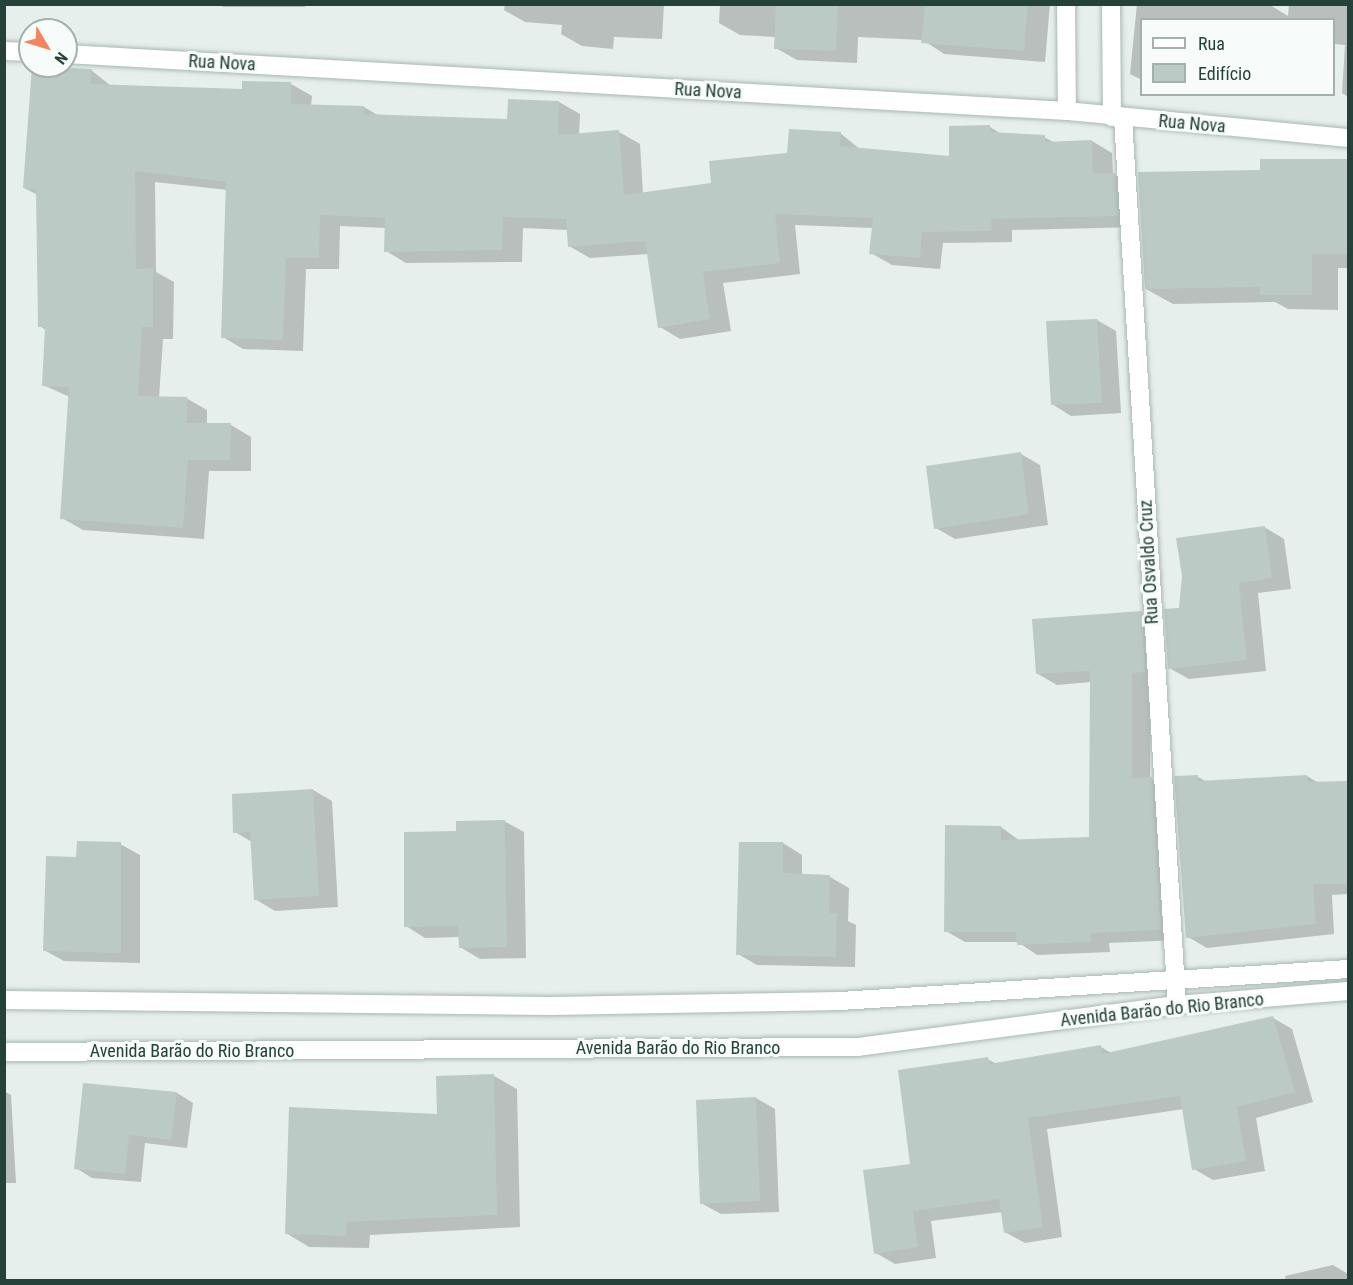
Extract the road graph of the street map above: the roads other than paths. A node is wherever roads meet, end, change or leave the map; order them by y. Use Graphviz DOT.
graph roads {
  1 [pos="1066,4"];
  2 [pos="1111,4"];
  3 [pos="78,55"];
  4 [pos="1067,111"];
  5 [pos="1117,118"];
  6 [pos="1348,138"];
  7 [pos="1348,969"];
  8 [pos="1174,980"];
  9 [pos="1348,991"];
  10 [pos="4,1000"];
  11 [pos="1177,1005"];
  12 [pos="4,1052"];
  1 -- 4 [label="street"];
  2 -- 5 [label="street, Rua Osvaldo Cruz"];
  3 -- 4 [label="street, Rua Nova"];
  4 -- 5 [label="street, Rua Nova"];
  5 -- 6 [label="street, Rua Nova"];
  5 -- 8 [label="street, Rua Osvaldo Cruz"];
  7 -- 8 [label="street, Avenida Barão do Rio Branco"];
  8 -- 10 [label="street, Avenida Barão do Rio Branco"];
  8 -- 11 [label="street, Rua Osvaldo Cruz"];
  9 -- 11 [label="street, Avenida Barão do Rio Branco"];
  11 -- 12 [label="street, Avenida Barão do Rio Branco"];
}
